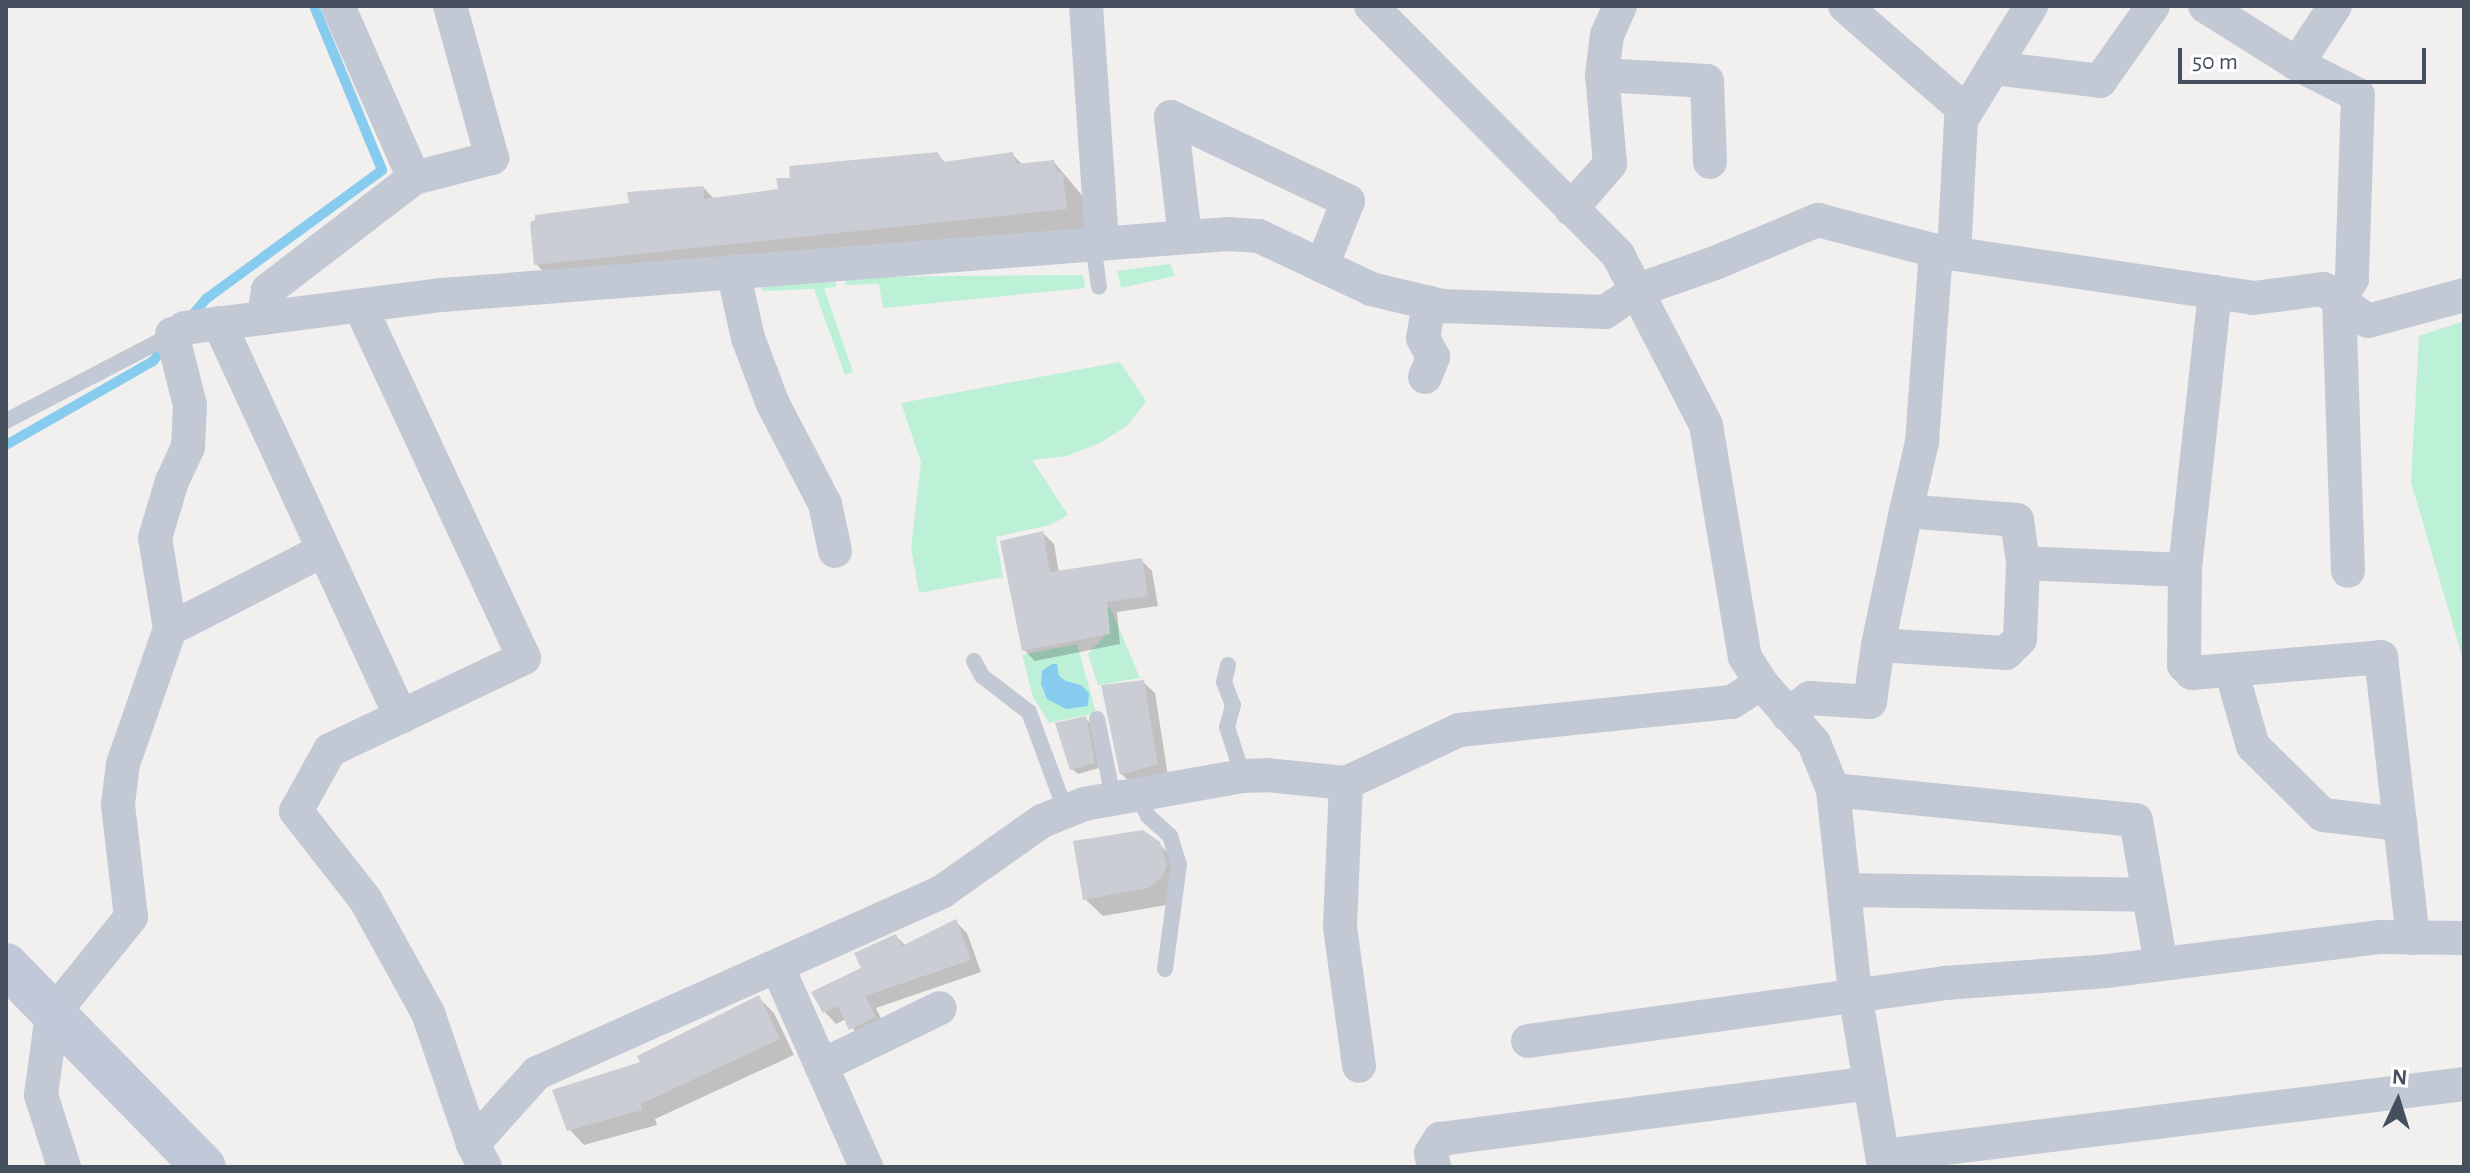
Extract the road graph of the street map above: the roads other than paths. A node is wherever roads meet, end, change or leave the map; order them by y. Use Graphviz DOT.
graph roads {
  1 [pos="338,6"];
  2 [pos="450,6"];
  3 [pos="1086,6"];
  4 [pos="1620,6"];
  5 [pos="1845,6"];
  6 [pos="2031,6"];
  7 [pos="2153,6"];
  8 [pos="2205,6"];
  9 [pos="2335,6"];
  10 [pos="1381,10"];
  11 [pos="2297,64"];
  12 [pos="1993,68"];
  13 [pos="1602,75"];
  14 [pos="1966,111"];
  15 [pos="1710,162"];
  16 [pos="414,178"];
  17 [pos="1571,209"];
  18 [pos="1185,237"];
  19 [pos="1098,243"];
  20 [pos="1945,253"];
  21 [pos="1322,266"];
  22 [pos="733,271"];
  23 [pos="1099,287"];
  24 [pos="1638,290"];
  25 [pos="2215,292"];
  26 [pos="2464,295"];
  27 [pos="2339,300"];
  28 [pos="1429,303"];
  29 [pos="360,306"];
  30 [pos="264,318"];
  31 [pos="219,323"];
  32 [pos="178,331"];
  33 [pos="1425,377"];
  34 [pos="6,421"];
  35 [pos="1906,511"];
  36 [pos="324,550"];
  37 [pos="835,551"];
  38 [pos="2023,563"];
  39 [pos="2185,570"];
  40 [pos="2348,571"];
  41 [pos="170,629"];
  42 [pos="1878,645"];
  43 [pos="974,661"];
  44 [pos="1228,665"];
  45 [pos="2231,670"];
  46 [pos="1761,683"];
  47 [pos="1788,715"];
  48 [pos="401,717"];
  49 [pos="1097,719"];
  50 [pos="1243,776"];
  51 [pos="1346,783"];
  52 [pos="1833,790"];
  53 [pos="1125,795"];
  54 [pos="1066,812"];
  55 [pos="2400,824"];
  56 [pos="1845,890"];
  57 [pos="2149,895"];
  58 [pos="2413,938"];
  59 [pos="2464,938"];
  60 [pos="2161,964"];
  61 [pos="6,965"];
  62 [pos="778,968"];
  63 [pos="1165,969"];
  64 [pos="1855,993"];
  65 [pos="940,1008"];
  66 [pos="52,1015"];
  67 [pos="1528,1041"];
  68 [pos="821,1066"];
  69 [pos="1359,1066"];
  70 [pos="1870,1083"];
  71 [pos="2464,1084"];
  72 [pos="479,1155"];
  73 [pos="1883,1162"];
  74 [pos="64,1167"];
  75 [pos="204,1167"];
  76 [pos="866,1167"];
  77 [pos="1434,1167"];
  1 -- 16 [label="street"];
  2 -- 16 [label="street"];
  3 -- 19 [label="street"];
  4 -- 13 [label="street"];
  5 -- 14 [label="street"];
  6 -- 12 [label="street"];
  7 -- 12 [label="street"];
  8 -- 11 [label="street"];
  9 -- 11 [label="street"];
  10 -- 17 [label="street"];
  11 -- 27 [label="street"];
  12 -- 14 [label="street"];
  13 -- 15 [label="street"];
  13 -- 17 [label="street"];
  14 -- 20 [label="street"];
  16 -- 30 [label="street"];
  17 -- 24 [label="street"];
  18 -- 19 [label="street"];
  18 -- 21 [label="street"];
  18 -- 21 [label="street"];
  19 -- 22 [label="street"];
  19 -- 23 [label="lane"];
  20 -- 24 [label="street"];
  20 -- 25 [label="street"];
  20 -- 35 [label="street"];
  21 -- 28 [label="street"];
  22 -- 29 [label="street"];
  22 -- 37 [label="street"];
  24 -- 28 [label="street"];
  24 -- 46 [label="street"];
  25 -- 27 [label="street"];
  25 -- 39 [label="street"];
  26 -- 27 [label="street"];
  27 -- 40 [label="street"];
  28 -- 33 [label="street"];
  29 -- 30 [label="street"];
  29 -- 48 [label="street"];
  30 -- 31 [label="street"];
  31 -- 32 [label="street"];
  31 -- 36 [label="street"];
  32 -- 34 [label="lane"];
  32 -- 41 [label="street"];
  35 -- 38 [label="street"];
  35 -- 42 [label="street"];
  36 -- 41 [label="street"];
  36 -- 48 [label="street"];
  38 -- 39 [label="street"];
  38 -- 42 [label="street"];
  39 -- 45 [label="street"];
  41 -- 66 [label="street"];
  42 -- 47 [label="street"];
  43 -- 54 [label="lane"];
  44 -- 50 [label="lane"];
  45 -- 55 [label="street"];
  45 -- 55 [label="street"];
  46 -- 47 [label="street"];
  46 -- 51 [label="street"];
  47 -- 52 [label="street"];
  48 -- 72 [label="street"];
  49 -- 53 [label="lane"];
  50 -- 51 [label="street"];
  50 -- 53 [label="street"];
  51 -- 69 [label="street"];
  52 -- 56 [label="street"];
  52 -- 57 [label="street"];
  53 -- 54 [label="street"];
  53 -- 63 [label="lane"];
  54 -- 62 [label="street"];
  55 -- 58 [label="street"];
  56 -- 57 [label="street"];
  56 -- 64 [label="street"];
  57 -- 60 [label="street"];
  58 -- 59 [label="street"];
  58 -- 60 [label="street"];
  60 -- 64 [label="street"];
  61 -- 66 [label="street"];
  62 -- 68 [label="street"];
  62 -- 72 [label="street"];
  64 -- 67 [label="street"];
  64 -- 70 [label="street"];
  65 -- 68 [label="street"];
  66 -- 74 [label="street"];
  66 -- 75 [label="street"];
  68 -- 76 [label="street"];
  70 -- 73 [label="street"];
  70 -- 77 [label="street"];
  71 -- 73 [label="street"];
}
